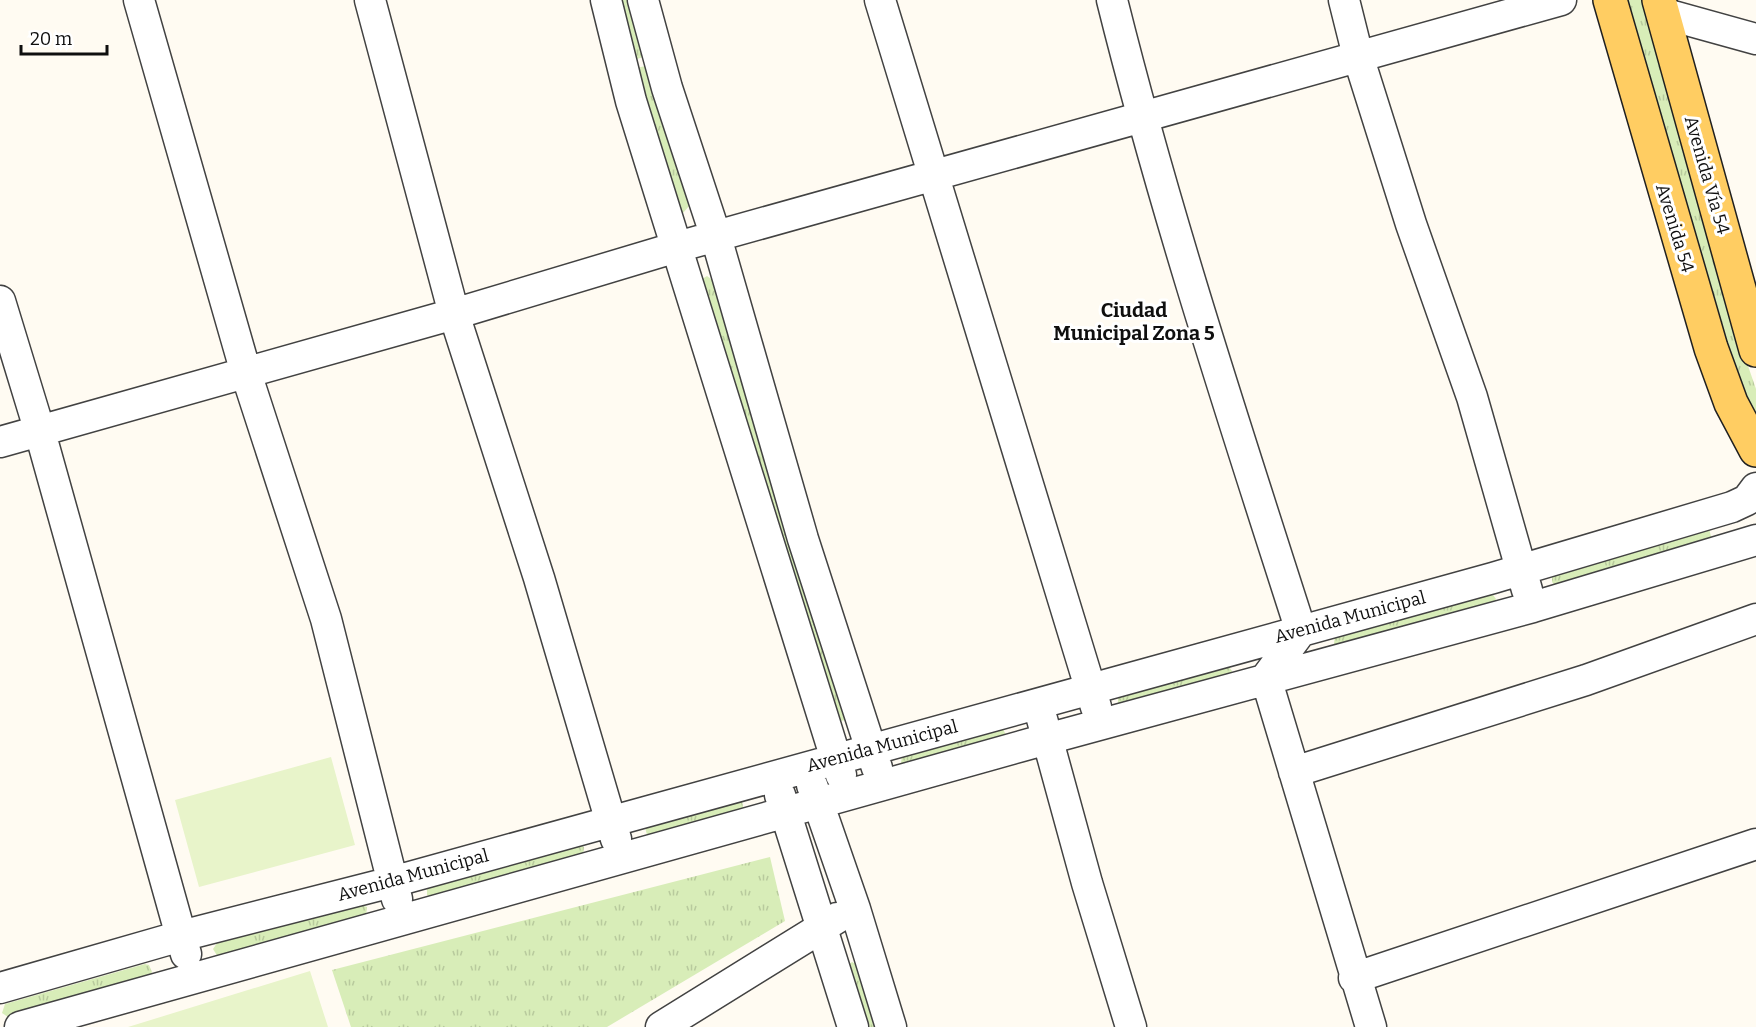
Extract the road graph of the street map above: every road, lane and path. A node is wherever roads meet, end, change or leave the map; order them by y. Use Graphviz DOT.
graph roads {
  1 [pos="139,0"];
  2 [pos="370,0"];
  3 [pos="606,0"];
  4 [pos="643,0"];
  5 [pos="880,0"];
  6 [pos="1112,0"];
  7 [pos="1344,0"];
  8 [pos="1561,0"];
  9 [pos="1610,0"];
  10 [pos="1660,6"];
  11 [pos="1756,39"];
  12 [pos="1358,56"];
  13 [pos="1142,119"];
  14 [pos="934,176"];
  15 [pos="716,237"];
  16 [pos="677,247"];
  17 [pos="0,301"];
  18 [pos="454,314"];
  19 [pos="1756,350"];
  20 [pos="246,373"];
  21 [pos="40,432"];
  22 [pos="0,442"];
  23 [pos="1756,450"];
  24 [pos="1756,488"];
  25 [pos="1756,540"];
  26 [pos="1521,570"];
  27 [pos="1533,607"];
  28 [pos="1756,619"];
  29 [pos="1301,631"];
  30 [pos="1266,678"];
  31 [pos="1091,688"];
  32 [pos="1037,704"];
  33 [pos="1100,725"];
  34 [pos="1047,739"];
  35 [pos="871,748"];
  36 [pos="835,758"];
  37 [pos="806,766"];
  38 [pos="1294,772"];
  39 [pos="775,775"];
  40 [pos="882,785"];
  41 [pos="847,795"];
  42 [pos="818,804"];
  43 [pos="785,814"];
  44 [pos="611,821"];
  45 [pos="1756,844"];
  46 [pos="621,859"];
  47 [pos="392,882"];
  48 [pos="855,909"];
  49 [pos="403,919"];
  50 [pos="821,927"];
  51 [pos="181,936"];
  52 [pos="193,978"];
  53 [pos="1354,978"];
  54 [pos="0,988"];
  55 [pos="20,1027"];
  56 [pos="662,1027"];
  57 [pos="853,1027"];
  58 [pos="891,1027"];
  59 [pos="1131,1027"];
  60 [pos="1371,1027"];
  1 -- 20 [label="street"];
  2 -- 18 [label="street"];
  3 -- 16 [label="street"];
  4 -- 15 [label="street"];
  5 -- 14 [label="street"];
  6 -- 13 [label="street"];
  7 -- 12 [label="street"];
  8 -- 12 [label="street"];
  9 -- 23 [label="main road, Avenida 54"];
  10 -- 11 [label="street"];
  10 -- 19 [label="main road, Avenida Vía 54"];
  12 -- 13 [label="street"];
  12 -- 26 [label="street"];
  13 -- 14 [label="street"];
  13 -- 29 [label="street"];
  14 -- 15 [label="street"];
  14 -- 31 [label="street"];
  15 -- 16 [label="street"];
  15 -- 35 [label="street"];
  16 -- 18 [label="street"];
  16 -- 36 [label="street"];
  17 -- 21 [label="street"];
  18 -- 20 [label="street"];
  18 -- 44 [label="street"];
  20 -- 21 [label="street"];
  20 -- 47 [label="street"];
  21 -- 22 [label="street"];
  21 -- 51 [label="street"];
  24 -- 26 [label="street, Avenida Municipal"];
  25 -- 27 [label="street, Avenida Municipal"];
  26 -- 27 [label="street"];
  26 -- 29 [label="street, Avenida Municipal"];
  27 -- 30 [label="street, Avenida Municipal"];
  28 -- 38 [label="street"];
  29 -- 30 [label="street"];
  29 -- 31 [label="street, Avenida Municipal"];
  30 -- 33 [label="street, Avenida Municipal"];
  30 -- 38 [label="street"];
  31 -- 32 [label="street, Avenida Municipal"];
  31 -- 33 [label="street"];
  32 -- 34 [label="street"];
  32 -- 35 [label="street, Avenida Municipal"];
  33 -- 34 [label="street, Avenida Municipal"];
  34 -- 40 [label="street, Avenida Municipal"];
  34 -- 59 [label="street"];
  35 -- 36 [label="street, Avenida Municipal"];
  35 -- 40 [label="street"];
  36 -- 37 [label="street, Avenida Municipal"];
  36 -- 41 [label="street"];
  37 -- 39 [label="street, Avenida Municipal"];
  37 -- 42 [label="street"];
  38 -- 53 [label="street"];
  39 -- 43 [label="street"];
  39 -- 44 [label="street, Avenida Municipal"];
  40 -- 41 [label="street, Avenida Municipal"];
  41 -- 42 [label="street, Avenida Municipal"];
  42 -- 43 [label="street, Avenida Municipal"];
  42 -- 48 [label="street"];
  43 -- 46 [label="street, Avenida Municipal"];
  43 -- 50 [label="street"];
  44 -- 46 [label="street"];
  44 -- 47 [label="street, Avenida Municipal"];
  45 -- 53 [label="street"];
  46 -- 49 [label="street, Avenida Municipal"];
  47 -- 49 [label="street"];
  47 -- 51 [label="street, Avenida Municipal"];
  48 -- 50 [label="street"];
  48 -- 58 [label="street"];
  49 -- 52 [label="street, Avenida Municipal"];
  50 -- 56 [label="street"];
  50 -- 57 [label="street"];
  51 -- 52 [label="street"];
  51 -- 54 [label="street, Avenida Municipal"];
  52 -- 55 [label="street, Avenida Municipal"];
  53 -- 60 [label="street"];
}
